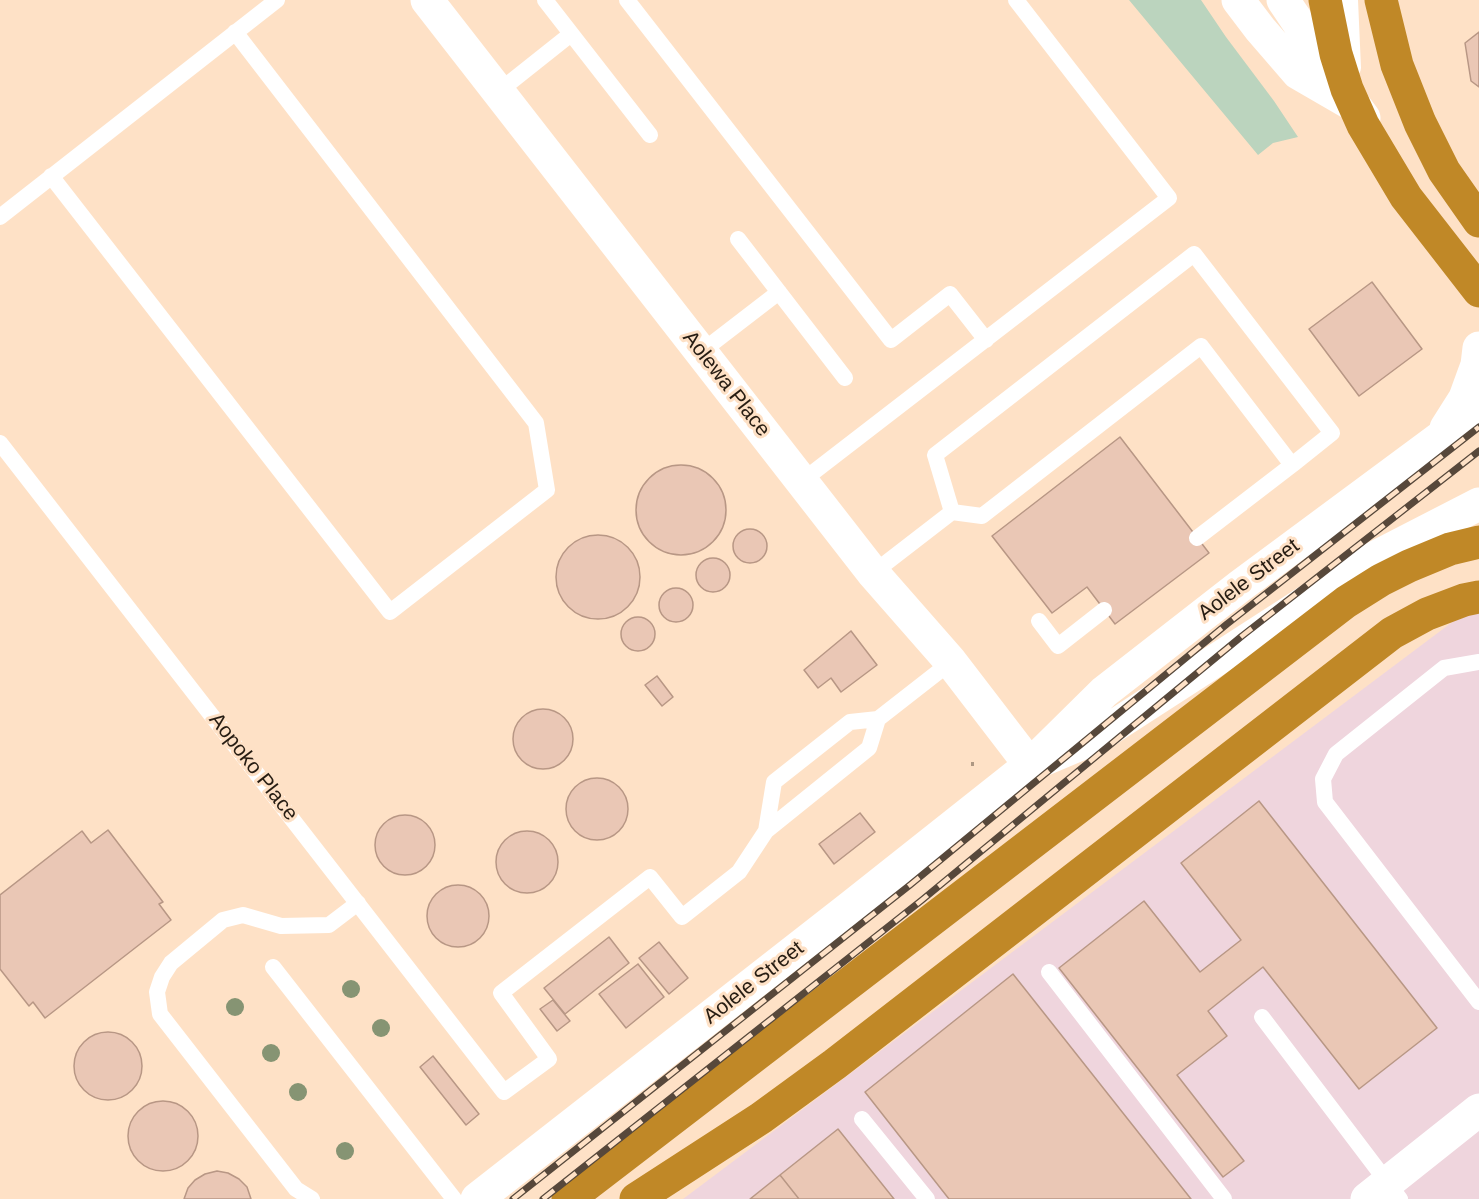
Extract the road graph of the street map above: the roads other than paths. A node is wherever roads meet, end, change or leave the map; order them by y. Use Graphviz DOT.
graph roads {
  1 [pos="277,0"];
  2 [pos="427,0"];
  3 [pos="545,0"];
  4 [pos="627,0"];
  5 [pos="1016,0"];
  6 [pos="1238,0"];
  7 [pos="1283,0"];
  8 [pos="1325,0"];
  9 [pos="1350,0"];
  10 [pos="1381,0"];
  11 [pos="235,32"];
  12 [pos="571,34"];
  13 [pos="498,92"];
  14 [pos="1355,106"];
  15 [pos="650,135"];
  16 [pos="51,176"];
  17 [pos="0,217"];
  18 [pos="738,239"];
  19 [pos="1475,245"];
  20 [pos="779,292"];
  21 [pos="1479,293"];
  22 [pos="986,340"];
  23 [pos="1479,348"];
  24 [pos="701,352"];
  25 [pos="845,378"];
  26 [pos="1479,409"];
  27 [pos="1440,437"];
  28 [pos="0,443"];
  29 [pos="1292,465"];
  30 [pos="802,481"];
  31 [pos="1479,504"];
  32 [pos="952,512"];
  33 [pos="1197,538"];
  34 [pos="1479,542"];
  35 [pos="873,573"];
  36 [pos="1479,597"];
  37 [pos="1104,610"];
  38 [pos="1039,621"];
  39 [pos="951,662"];
  40 [pos="1479,662"];
  41 [pos="878,719"];
  42 [pos="1030,765"];
  43 [pos="766,831"];
  44 [pos="358,903"];
  45 [pos="273,967"];
  46 [pos="1048,972"];
  47 [pos="1478,998"];
  48 [pos="1262,1017"];
  49 [pos="1479,1110"];
  50 [pos="862,1119"];
  51 [pos="1385,1194"];
  52 [pos="312,1199"];
  53 [pos="454,1199"];
  54 [pos="477,1199"];
  55 [pos="568,1199"];
  56 [pos="636,1199"];
  57 [pos="927,1199"];
  58 [pos="1224,1199"];
  1 -- 11 [label="lane"];
  2 -- 13 [label="street, Aolewa Place"];
  3 -- 12 [label="lane"];
  4 -- 22 [label="lane"];
  5 -- 22 [label="lane"];
  6 -- 14 [label="street"];
  7 -- 14 [label="street"];
  8 -- 21 [label="highway"];
  9 -- 14 [label="lane"];
  10 -- 19 [label="highway"];
  11 -- 16 [label="lane"];
  11 -- 16 [label="lane"];
  12 -- 13 [label="lane"];
  12 -- 15 [label="lane"];
  13 -- 24 [label="street, Aolewa Place"];
  14 -- 19 [label="street"];
  16 -- 17 [label="lane"];
  18 -- 20 [label="lane"];
  19 -- 21 [label="street"];
  20 -- 24 [label="lane"];
  20 -- 25 [label="lane"];
  22 -- 30 [label="lane"];
  23 -- 27 [label="street"];
  24 -- 30 [label="street, Aolewa Place"];
  26 -- 27 [label="street, Aolele Street"];
  27 -- 42 [label="street, Aolele Street"];
  28 -- 44 [label="lane, Aopoko Place"];
  29 -- 32 [label="lane"];
  29 -- 32 [label="lane"];
  29 -- 33 [label="lane"];
  30 -- 35 [label="street, Aolewa Place"];
  31 -- 42 [label="street, Aolele Street"];
  32 -- 35 [label="lane"];
  34 -- 55 [label="highway"];
  35 -- 39 [label="street, Aolewa Place"];
  36 -- 56 [label="highway"];
  37 -- 38 [label="lane"];
  39 -- 41 [label="lane"];
  39 -- 42 [label="street, Aolewa Place"];
  40 -- 47 [label="lane"];
  41 -- 43 [label="lane"];
  41 -- 43 [label="lane"];
  42 -- 54 [label="street, Aolele Street"];
  43 -- 44 [label="lane, Aopoko Place"];
  44 -- 52 [label="lane"];
  45 -- 53 [label="lane"];
  46 -- 58 [label="lane"];
  48 -- 51 [label="lane"];
  49 -- 51 [label="street"];
  50 -- 57 [label="lane"];
}
